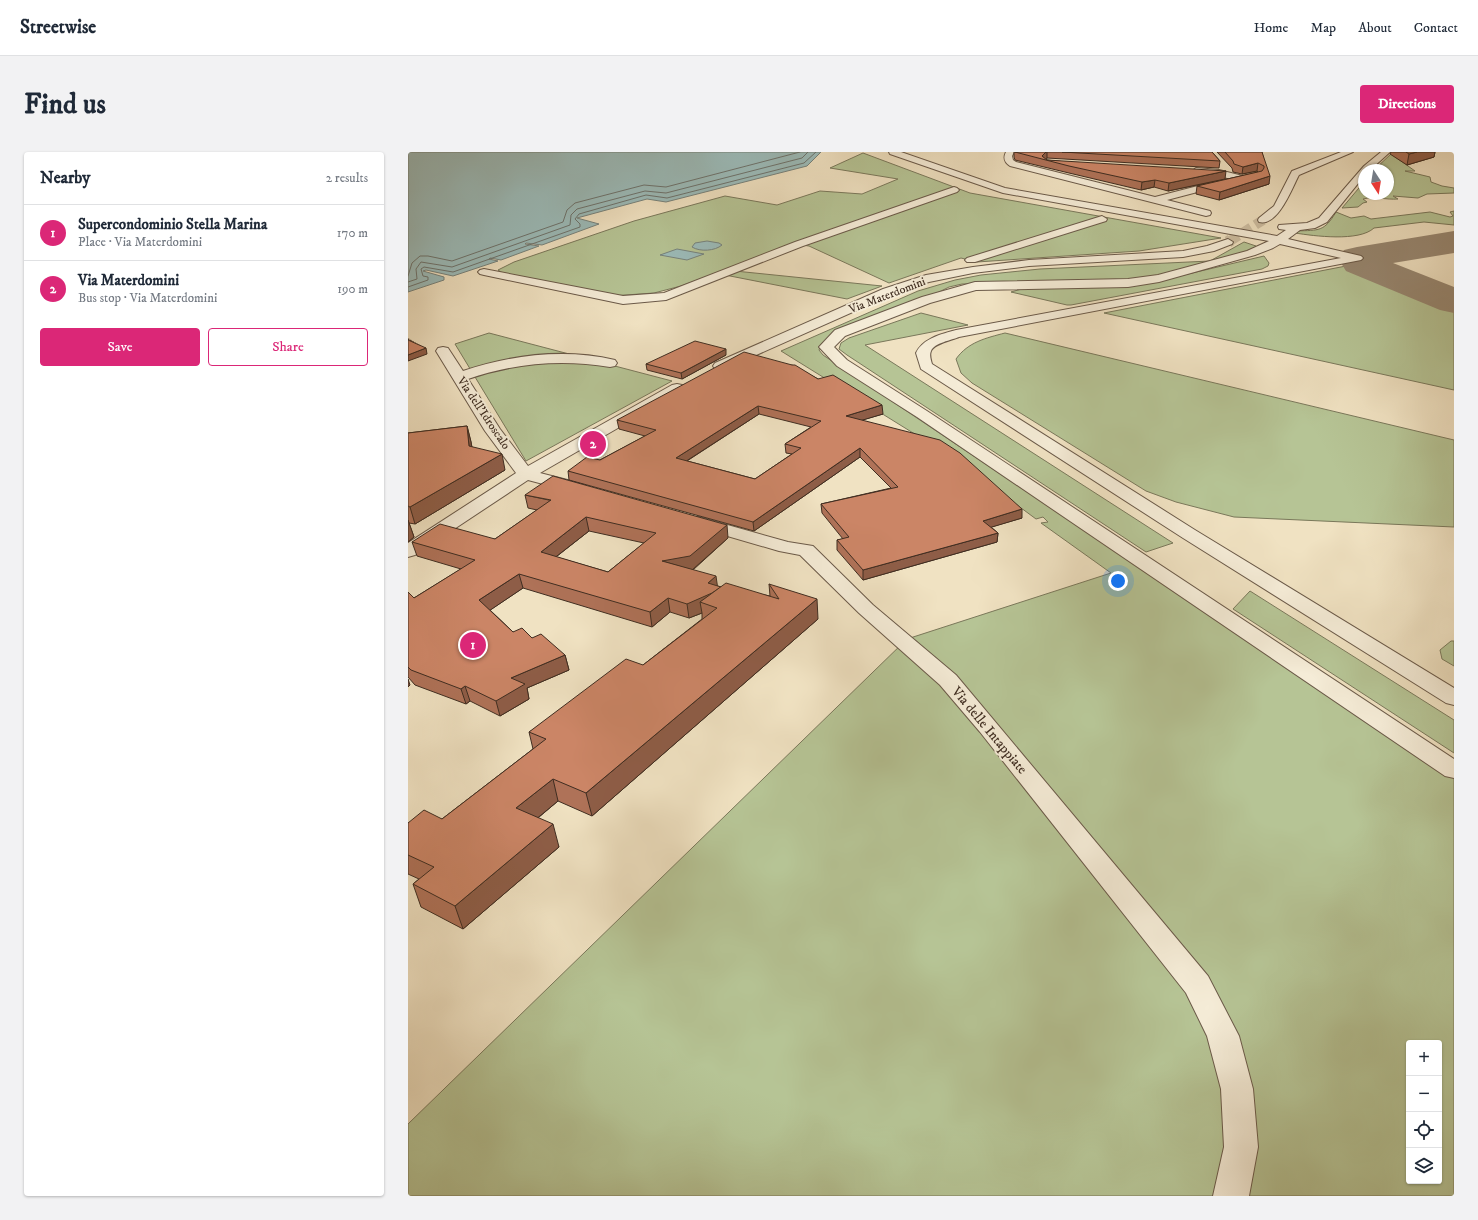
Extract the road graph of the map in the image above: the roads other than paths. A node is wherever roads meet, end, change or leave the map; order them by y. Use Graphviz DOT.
graph roads {
  1 [pos="893,152"];
  2 [pos="1349,152"];
  3 [pos="1386,152"];
  4 [pos="1009,155"];
  5 [pos="1047,163"];
  6 [pos="1189,170"];
  7 [pos="1251,176"];
  8 [pos="1240,178"];
  9 [pos="954,190"];
  10 [pos="1155,200"];
  11 [pos="1218,216"];
  12 [pos="1102,219"];
  13 [pos="1269,227"];
  14 [pos="1228,242"];
  15 [pos="954,266"];
  16 [pos="484,272"];
  17 [pos="443,351"];
  18 [pos="610,363"];
  19 [pos="707,373"];
  20 [pos="459,377"];
  21 [pos="686,384"];
  22 [pos="526,474"];
  23 [pos="595,493"];
  24 [pos="679,517"];
  25 [pos="408,529"];
  26 [pos="433,535"];
  27 [pos="408,551"];
  28 [pos="1454,698"];
  29 [pos="1454,770"];
  30 [pos="1231,1196"];
  1 -- 13 [label="street"];
  2 -- 13 [label="street"];
  3 -- 13 [label="street"];
  4 -- 5 [label="street"];
  4 -- 10 [label="street"];
  6 -- 8 [label="street"];
  7 -- 8 [label="street"];
  8 -- 10 [label="street"];
  9 -- 16 [label="street"];
  10 -- 11 [label="street"];
  12 -- 15 [label="street"];
  13 -- 28 [label="street"];
  13 -- 29 [label="street"];
  14 -- 19 [label="street, Via Materdomini"];
  17 -- 20 [label="street, Via dell'Idroscalo"];
  18 -- 20 [label="street"];
  20 -- 22 [label="street, Via dell'Idroscalo"];
  21 -- 22 [label="street"];
  22 -- 23 [label="street"];
  22 -- 26 [label="street"];
  24 -- 30 [label="street, Via delle Intappiate"];
  25 -- 26 [label="street"];
  26 -- 27 [label="street"];
}
